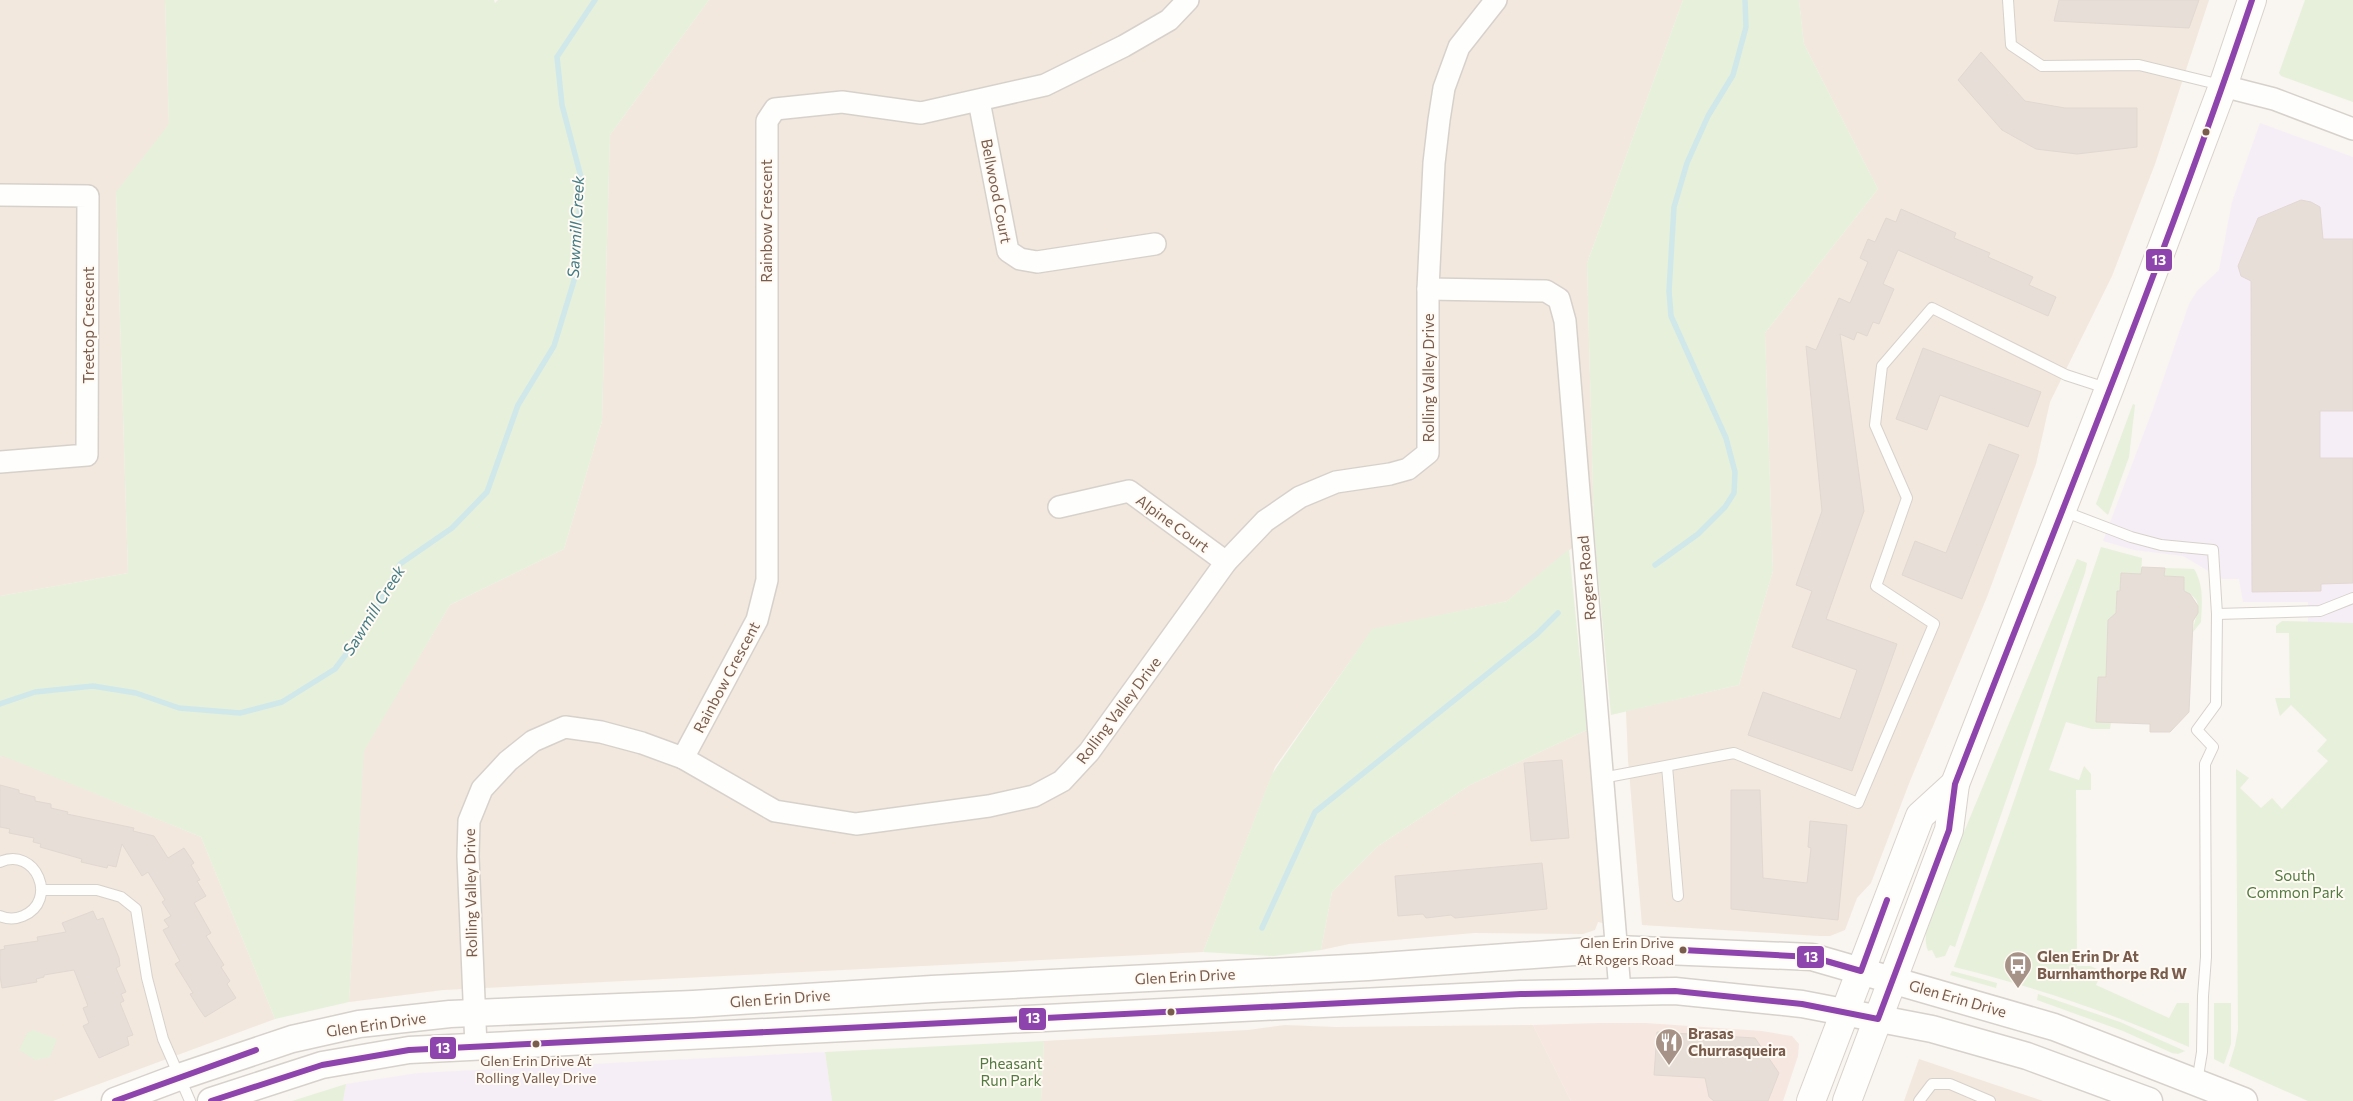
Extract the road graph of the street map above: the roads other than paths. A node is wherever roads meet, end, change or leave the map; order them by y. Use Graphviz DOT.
graph roads {
  1 [pos="1188,0"];
  2 [pos="1496,0"];
  3 [pos="2008,0"];
  4 [pos="2252,0"];
  5 [pos="2222,86"];
  6 [pos="979,101"];
  7 [pos="2353,129"];
  8 [pos="0,195"];
  9 [pos="1155,244"];
  10 [pos="1428,289"];
  11 [pos="2108,389"];
  12 [pos="0,462"];
  13 [pos="1059,507"];
  14 [pos="2062,511"];
  15 [pos="1226,562"];
  16 [pos="2353,598"];
  17 [pos="2217,614"];
  18 [pos="683,758"];
  19 [pos="1667,766"];
  20 [pos="1602,778"];
  21 [pos="1955,784"];
  22 [pos="0,862"];
  23 [pos="42,890"];
  24 [pos="1678,896"];
  25 [pos="0,916"];
  26 [pos="1616,949"];
  27 [pos="1861,971"];
  28 [pos="1892,980"];
  29 [pos="1620,991"];
  30 [pos="474,1012"];
  31 [pos="1845,1012"];
  32 [pos="1878,1019"];
  33 [pos="476,1047"];
  34 [pos="179,1076"];
  35 [pos="2197,1082"];
  36 [pos="115,1101"];
  37 [pos="190,1101"];
  38 [pos="211,1101"];
  39 [pos="1811,1101"];
  40 [pos="1847,1101"];
  41 [pos="1919,1101"];
  42 [pos="1990,1101"];
  43 [pos="2149,1101"];
  44 [pos="2244,1101"];
  1 -- 6 [label="street, Rainbow Crescent"];
  2 -- 10 [label="street, Rolling Valley Drive"];
  3 -- 5 [label="lane"];
  4 -- 5 [label="main road"];
  5 -- 7 [label="street"];
  5 -- 11 [label="main road"];
  6 -- 9 [label="street, Bellwood Court"];
  6 -- 18 [label="street, Rainbow Crescent"];
  8 -- 12 [label="street, Treetop Crescent"];
  10 -- 15 [label="street, Rolling Valley Drive"];
  10 -- 20 [label="street, Rogers Road"];
  11 -- 14 [label="main road"];
  11 -- 19 [label="lane"];
  13 -- 15 [label="street, Alpine Court"];
  14 -- 17 [label="lane"];
  14 -- 21 [label="main road"];
  15 -- 18 [label="street, Rolling Valley Drive"];
  16 -- 17 [label="lane"];
  17 -- 35 [label="lane"];
  18 -- 30 [label="street, Rolling Valley Drive"];
  19 -- 20 [label="lane"];
  19 -- 24 [label="lane"];
  20 -- 26 [label="street, Rogers Road"];
  21 -- 27 [label="main road"];
  21 -- 28 [label="main road"];
  22 -- 23 [label="lane"];
  23 -- 25 [label="lane"];
  23 -- 34 [label="lane"];
  26 -- 27 [label="street, Glen Erin Drive"];
  26 -- 29 [label="street, Rogers Road"];
  26 -- 30 [label="street, Glen Erin Drive"];
  27 -- 28 [label="street, Glen Erin Drive"];
  27 -- 31 [label="main road"];
  28 -- 32 [label="main road"];
  28 -- 35 [label="street, Glen Erin Drive"];
  29 -- 31 [label="street, Glen Erin Drive"];
  29 -- 33 [label="street, Glen Erin Drive"];
  30 -- 33 [label="street, Rolling Valley Drive"];
  30 -- 34 [label="street, Glen Erin Drive"];
  31 -- 32 [label="street, Glen Erin Drive"];
  31 -- 39 [label="main road"];
  32 -- 40 [label="main road"];
  32 -- 43 [label="street, Glen Erin Drive"];
  33 -- 38 [label="street, Glen Erin Drive"];
  34 -- 36 [label="street, Glen Erin Drive"];
  34 -- 37 [label="lane"];
  35 -- 44 [label="street, Glen Erin Drive"];
  41 -- 42 [label="lane"];
}
